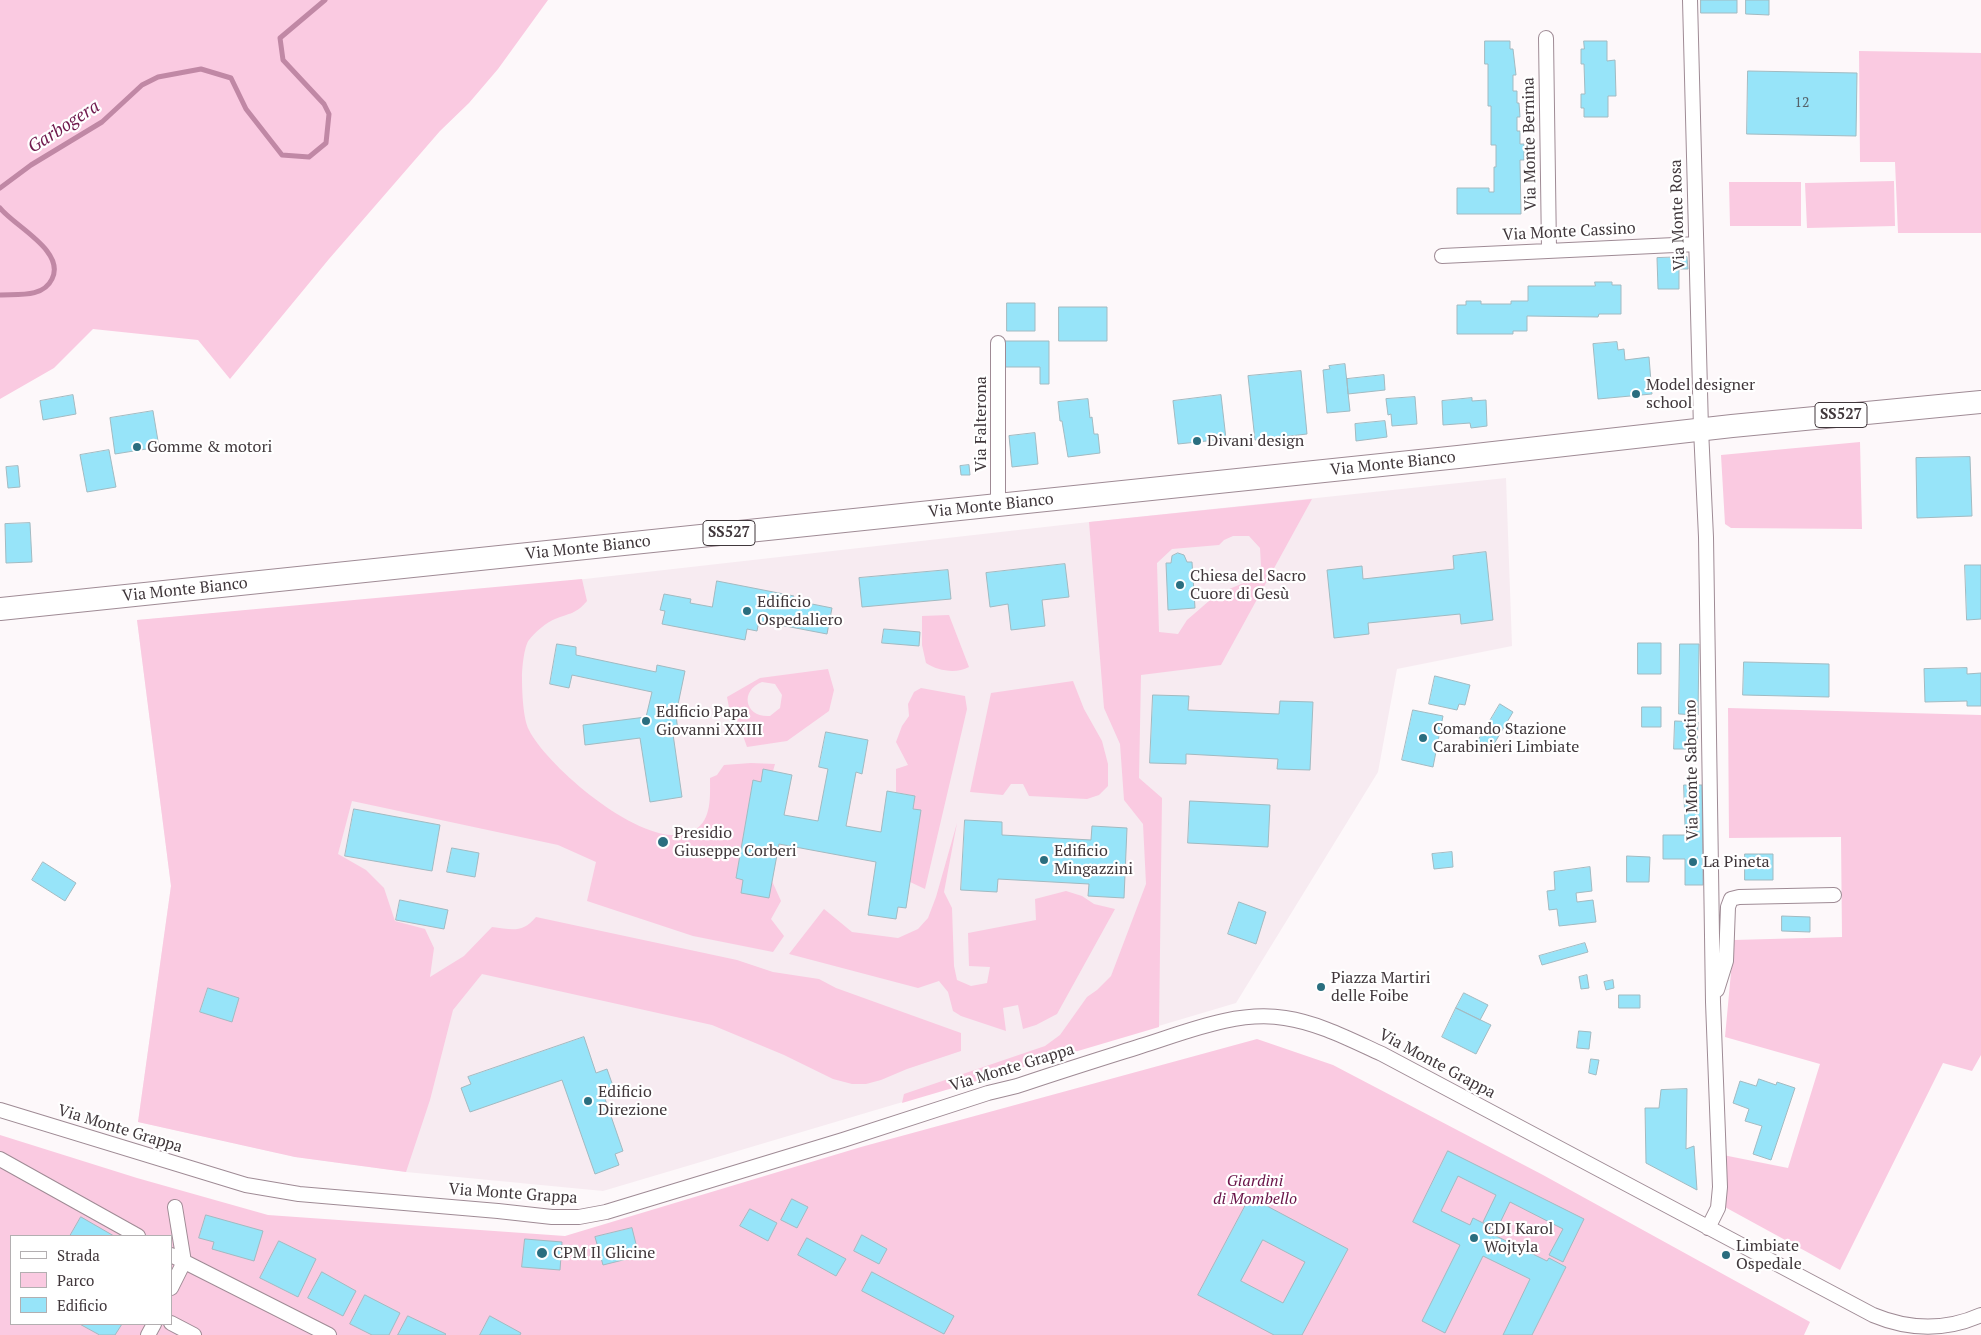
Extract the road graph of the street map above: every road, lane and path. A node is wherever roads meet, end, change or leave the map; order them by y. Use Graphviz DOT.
graph roads {
  1 [pos="1690,0"];
  2 [pos="1546,38"];
  3 [pos="1696,244"];
  4 [pos="1549,250"];
  5 [pos="1442,256"];
  6 [pos="998,343"];
  7 [pos="1981,402"];
  8 [pos="1701,429"];
  9 [pos="998,505"];
  10 [pos="0,609"];
  11 [pos="1834,895"];
  12 [pos="1713,1002"];
  13 [pos="0,1110"];
  14 [pos="0,1159"];
  15 [pos="175,1207"];
  16 [pos="1708,1228"];
  17 [pos="136,1235"];
  18 [pos="172,1255"];
  19 [pos="184,1262"];
  20 [pos="172,1286"];
  21 [pos="1981,1315"];
  22 [pos="172,1323"];
  23 [pos="194,1335"];
  24 [pos="329,1335"];
  1 -- 3 [label="street, Via Monte Rosa"];
  2 -- 4 [label="street, Via Monte Bernina"];
  3 -- 4 [label="street, Via Monte Cassino"];
  3 -- 8 [label="street, Via Monte Rosa"];
  4 -- 5 [label="street, Via Monte Cassino"];
  6 -- 9 [label="street, Via Falterona"];
  7 -- 8 [label="main road, Via Monte Bianco / SS527"];
  8 -- 9 [label="main road, Via Monte Bianco / SS527"];
  8 -- 12 [label="street, Via Monte Sabotino"];
  9 -- 10 [label="main road, Via Monte Bianco / SS527"];
  11 -- 12 [label="street"];
  12 -- 16 [label="street, Via Monte Sabotino"];
  13 -- 16 [label="street, Via Monte Grappa"];
  14 -- 17 [label="street"];
  15 -- 19 [label="street"];
  16 -- 21 [label="street, Via Monte Grappa"];
  18 -- 19 [label="street"];
  19 -- 20 [label="street"];
  19 -- 24 [label="street"];
  22 -- 23 [label="street"];
}
